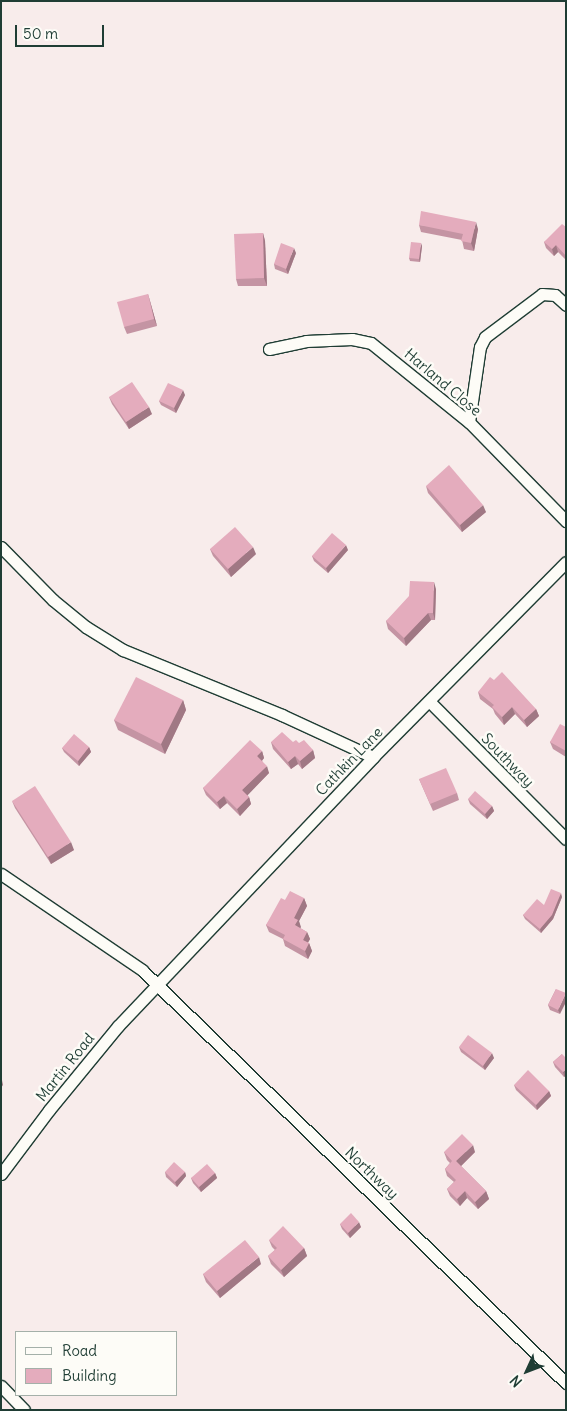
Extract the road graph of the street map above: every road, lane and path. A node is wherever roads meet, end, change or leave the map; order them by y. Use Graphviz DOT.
graph roads {
  1 [pos="566,305"];
  2 [pos="269,349"];
  3 [pos="469,422"];
  4 [pos="566,521"];
  5 [pos="1,547"];
  6 [pos="566,562"];
  7 [pos="429,701"];
  8 [pos="373,757"];
  9 [pos="566,839"];
  10 [pos="1,874"];
  11 [pos="158,985"];
  12 [pos="1,1174"];
  13 [pos="566,1383"];
  14 [pos="1,1386"];
  15 [pos="24,1410"];
  1 -- 3 [label="street"];
  2 -- 3 [label="street, Harland Close"];
  3 -- 4 [label="street, Harland Close"];
  5 -- 8 [label="street"];
  6 -- 7 [label="street, Cathkin Lane"];
  7 -- 8 [label="street, Cathkin Lane"];
  7 -- 9 [label="street, Southway"];
  8 -- 11 [label="street, Cathkin Lane"];
  10 -- 11 [label="street, Northway"];
  11 -- 12 [label="street, Martin Road"];
  11 -- 13 [label="street, Northway"];
  14 -- 15 [label="street"];
}
